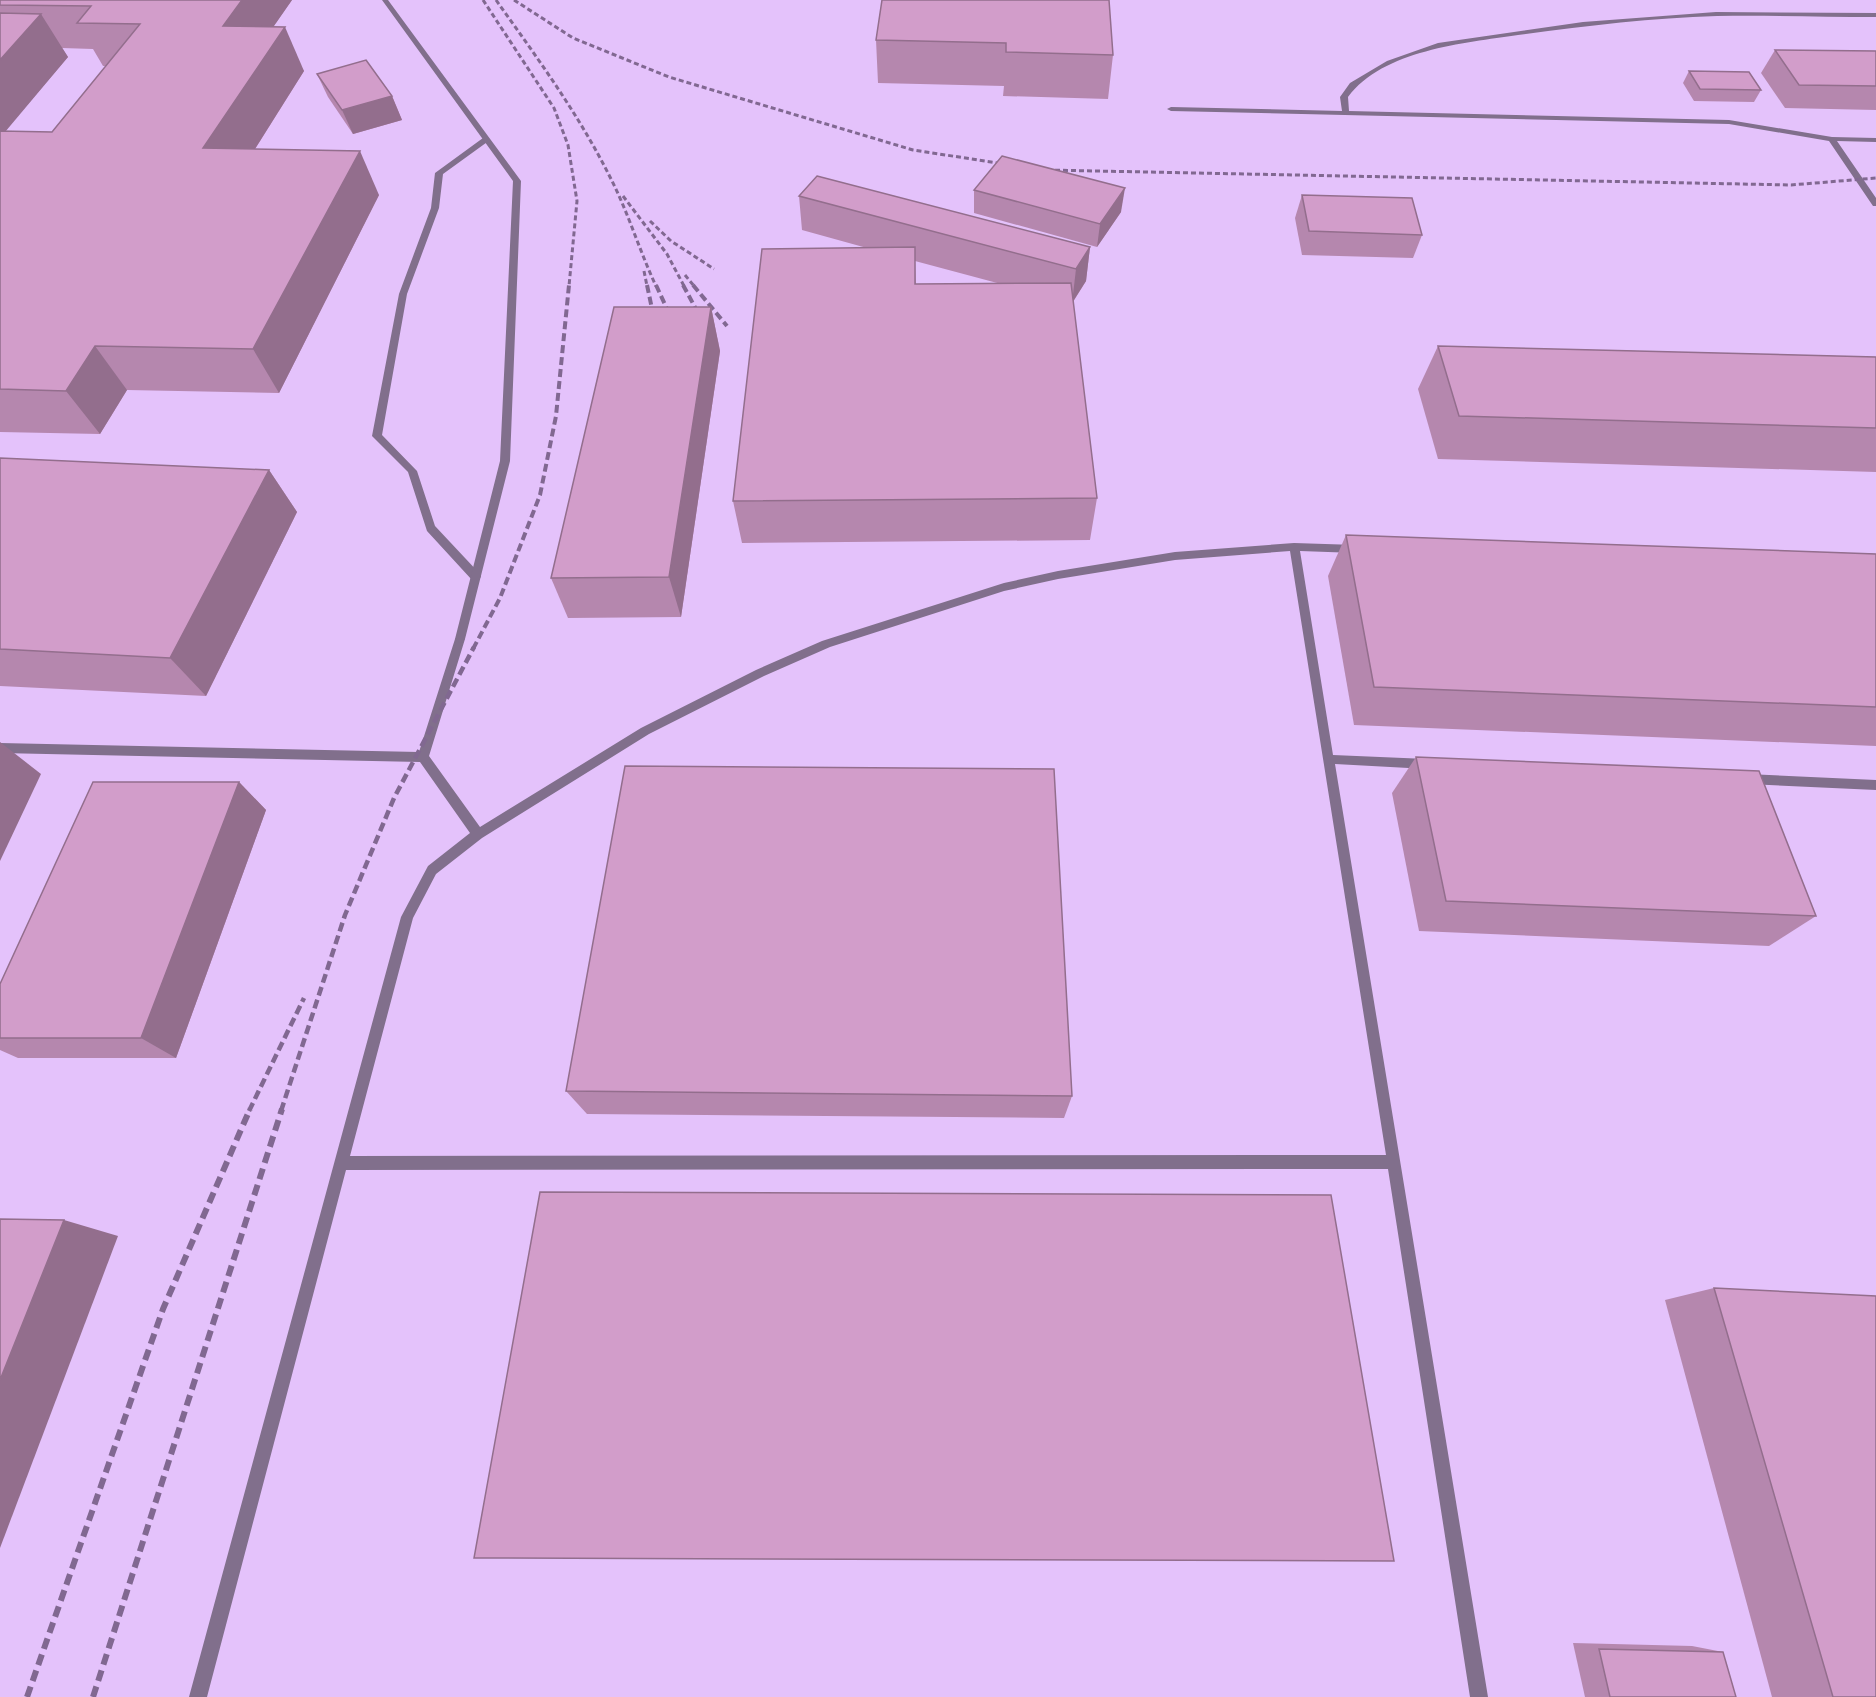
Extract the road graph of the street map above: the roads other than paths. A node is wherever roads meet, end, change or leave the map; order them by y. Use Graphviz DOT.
graph roads {
  1 [pos="385,0"];
  2 [pos="1876,15"];
  3 [pos="1171,109"];
  4 [pos="1346,113"];
  5 [pos="1832,139"];
  6 [pos="486,140"];
  7 [pos="1876,140"];
  8 [pos="1876,204"];
  9 [pos="1294,547"];
  10 [pos="1365,549"];
  11 [pos="476,577"];
  12 [pos="0,748"];
  13 [pos="423,757"];
  14 [pos="1329,759"];
  15 [pos="1436,764"];
  16 [pos="1733,779"];
  17 [pos="1876,786"];
  18 [pos="478,834"];
  19 [pos="1394,1162"];
  20 [pos="342,1163"];
  21 [pos="198,1697"];
  22 [pos="1479,1697"];
  1 -- 6 [label="street"];
  2 -- 4 [label="street"];
  3 -- 4 [label="street"];
  4 -- 5 [label="street"];
  5 -- 7 [label="street"];
  5 -- 8 [label="street"];
  6 -- 11 [label="street"];
  6 -- 11 [label="street"];
  9 -- 10 [label="street"];
  9 -- 14 [label="street"];
  9 -- 18 [label="street"];
  11 -- 13 [label="street"];
  12 -- 13 [label="street"];
  13 -- 18 [label="street"];
  14 -- 15 [label="street"];
  14 -- 19 [label="street"];
  16 -- 17 [label="street"];
  18 -- 20 [label="street"];
  19 -- 20 [label="street"];
  19 -- 22 [label="street"];
  20 -- 21 [label="street"];
}
